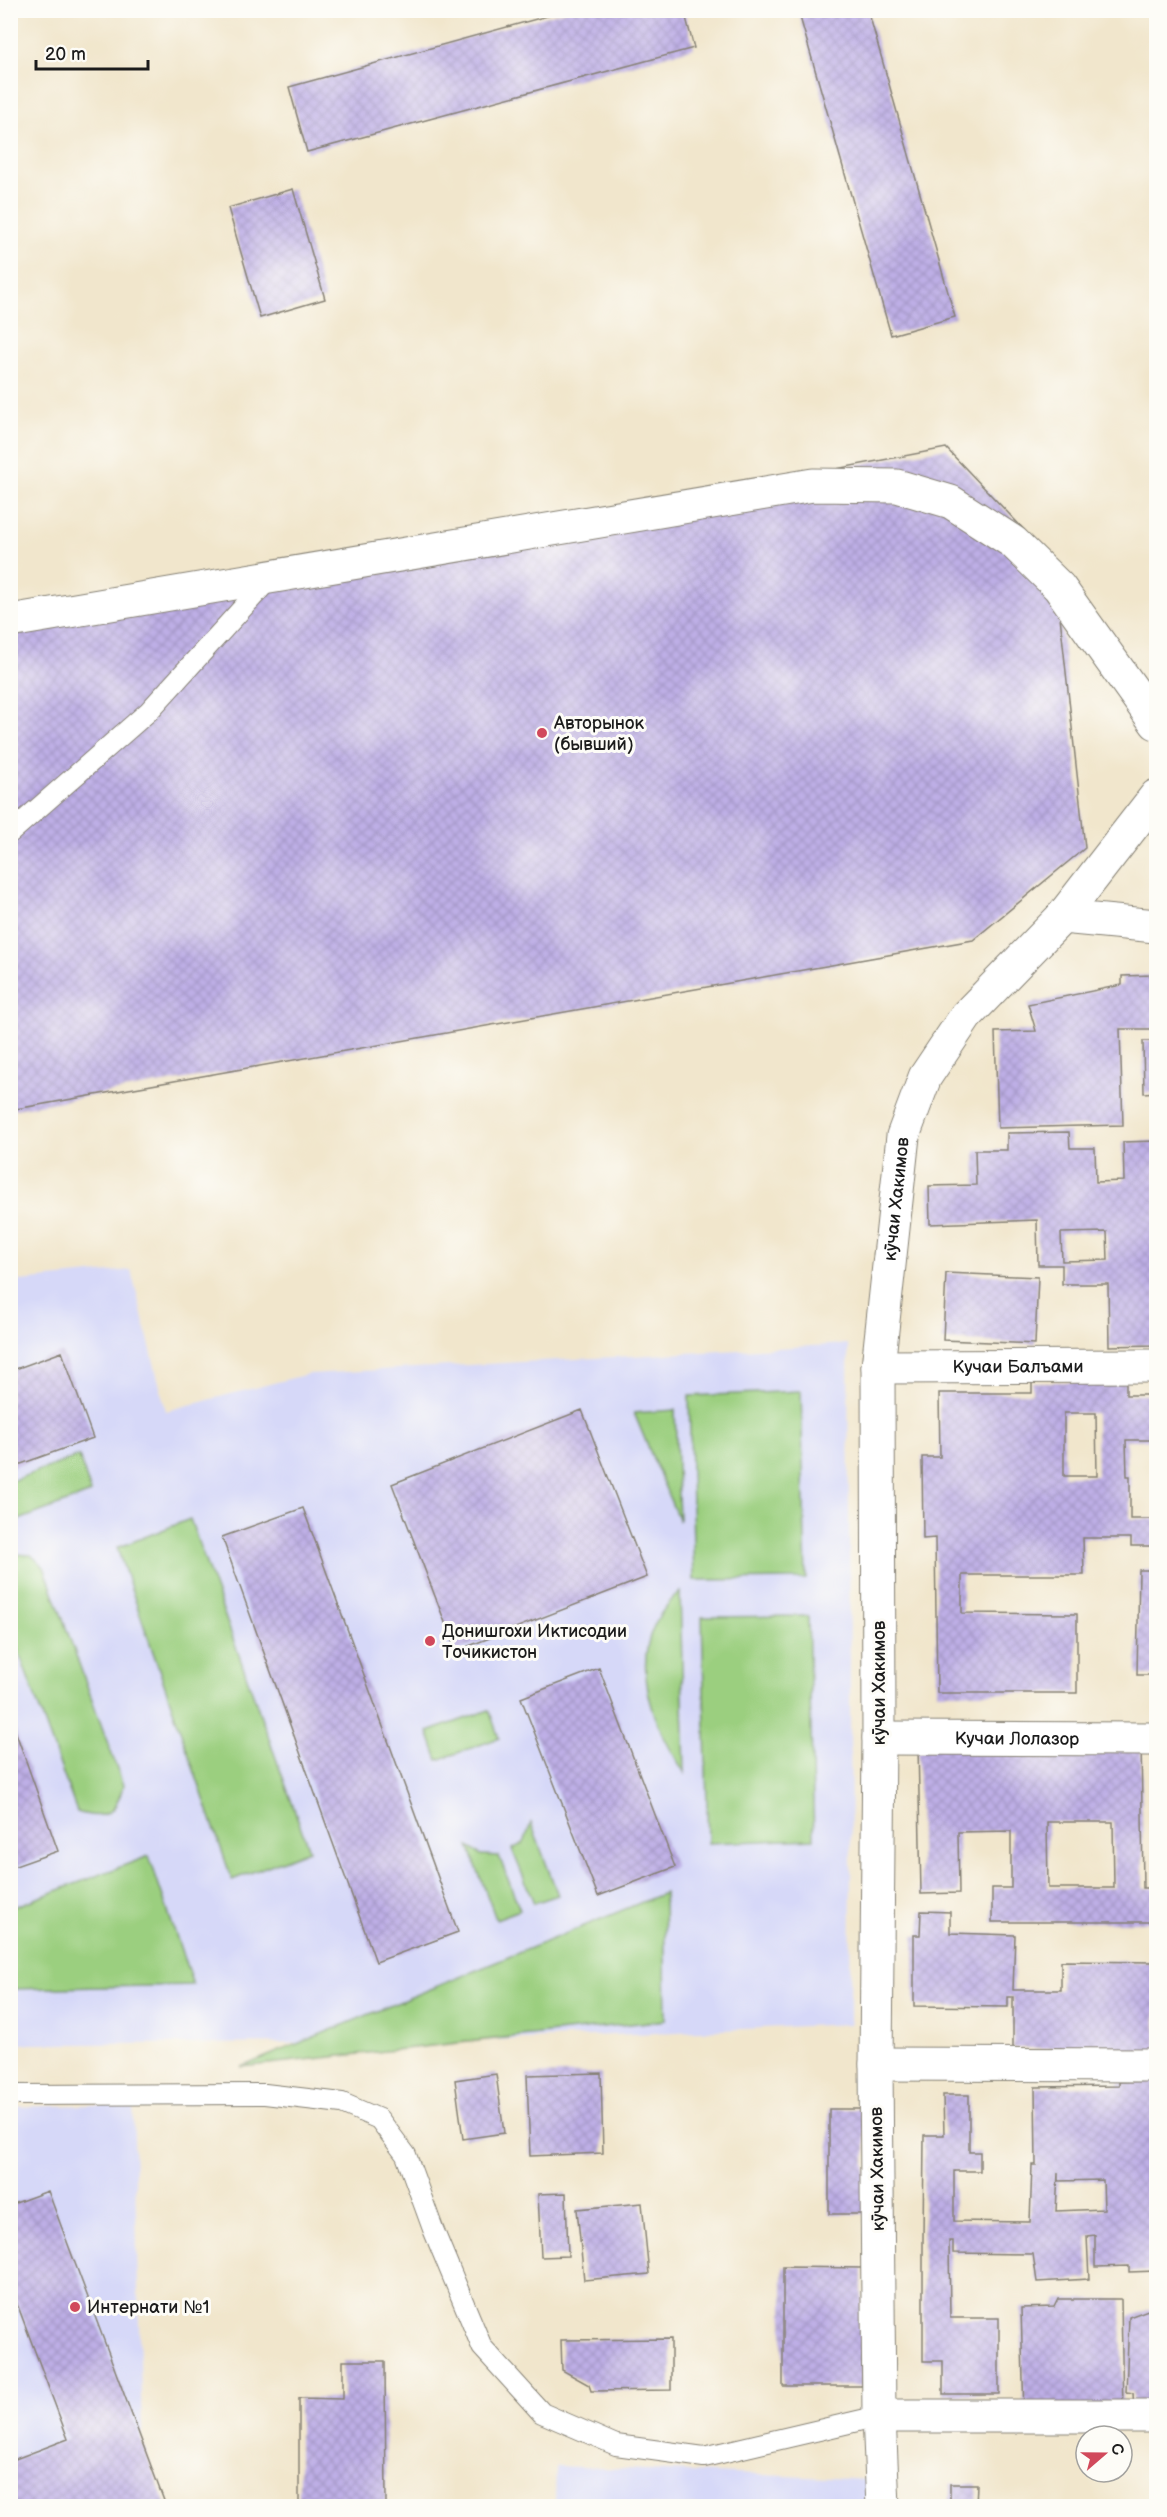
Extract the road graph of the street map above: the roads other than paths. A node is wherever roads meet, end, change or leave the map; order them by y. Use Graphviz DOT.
graph roads {
  1 [pos="272,576"];
  2 [pos="10,621"];
  3 [pos="1156,723"];
  4 [pos="1156,795"];
  5 [pos="10,833"];
  6 [pos="1062,917"];
  7 [pos="1156,926"];
  8 [pos="1156,1366"];
  9 [pos="878,1367"];
  10 [pos="879,1738"];
  11 [pos="1156,1740"];
  12 [pos="876,2064"];
  13 [pos="1156,2065"];
  14 [pos="10,2095"];
  15 [pos="879,2416"];
  16 [pos="1156,2416"];
  17 [pos="883,2506"];
  1 -- 2 [label="street"];
  1 -- 3 [label="street"];
  1 -- 5 [label="lane"];
  4 -- 6 [label="street, кӯчаи Хакимов"];
  6 -- 7 [label="street"];
  6 -- 9 [label="street, кӯчаи Хакимов"];
  8 -- 9 [label="street, Кучаи Балъами"];
  9 -- 10 [label="street, кӯчаи Хакимов"];
  10 -- 11 [label="street, Кучаи Лолазор"];
  10 -- 12 [label="street, кӯчаи Хакимов"];
  12 -- 13 [label="street"];
  12 -- 15 [label="street, кӯчаи Хакимов"];
  14 -- 15 [label="lane"];
  15 -- 16 [label="street"];
  15 -- 17 [label="street, кӯчаи Хакимов"];
}
